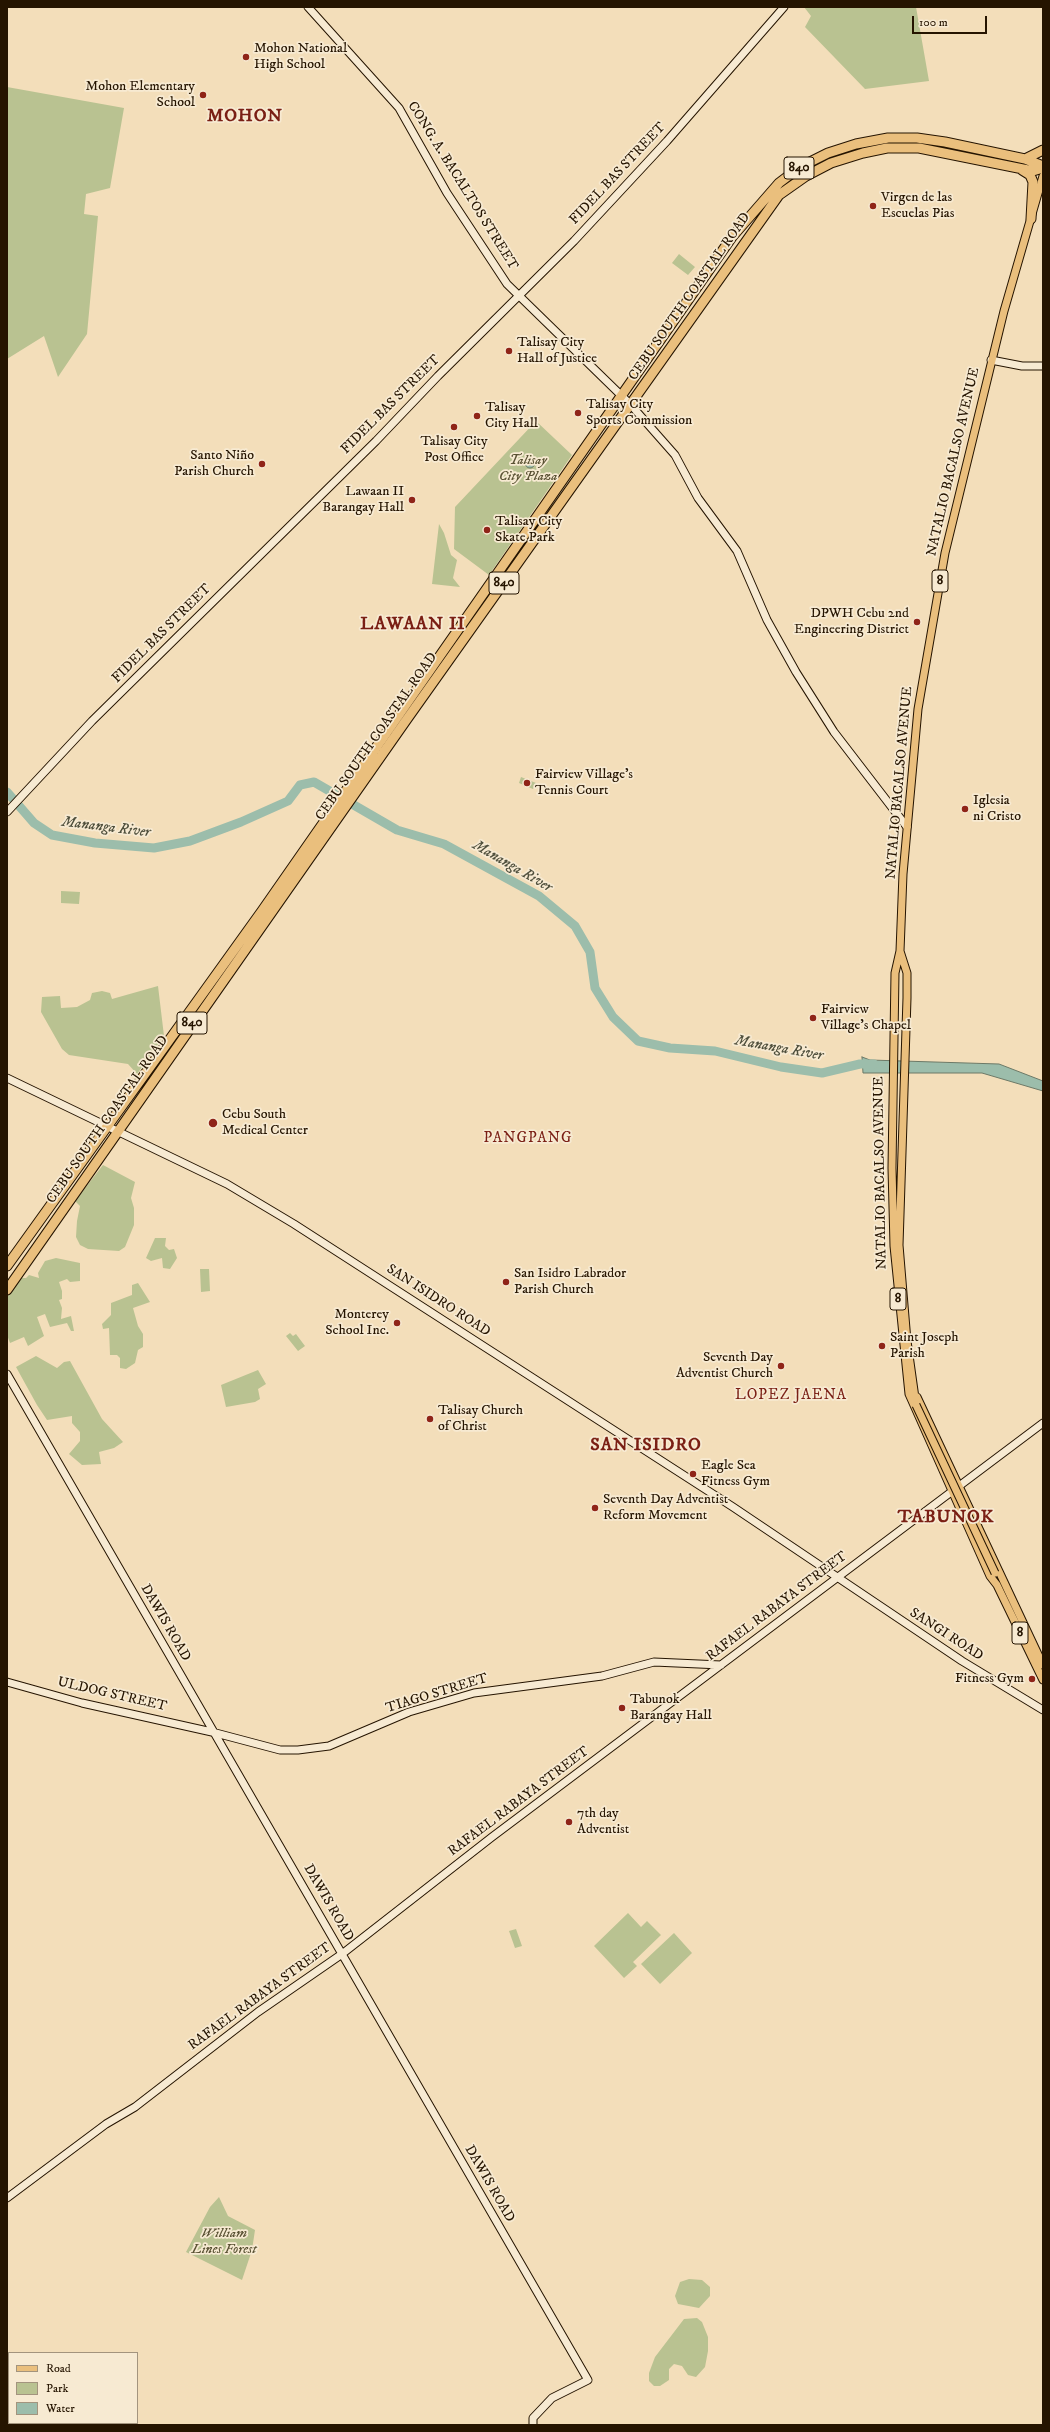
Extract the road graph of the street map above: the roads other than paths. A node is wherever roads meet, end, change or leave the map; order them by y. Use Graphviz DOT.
graph roads {
  1 [pos="308,7"];
  2 [pos="784,7"];
  3 [pos="1043,150"];
  4 [pos="1025,160"];
  5 [pos="1043,167"];
  6 [pos="1015,168"];
  7 [pos="1043,176"];
  8 [pos="1031,219"];
  9 [pos="518,297"];
  10 [pos="991,360"];
  11 [pos="1043,366"];
  12 [pos="622,396"];
  13 [pos="631,404"];
  14 [pos="403,717"];
  15 [pos="7,812"];
  16 [pos="907,827"];
  17 [pos="265,914"];
  18 [pos="900,950"];
  19 [pos="7,1078"];
  20 [pos="107,1126"];
  21 [pos="117,1131"];
  22 [pos="7,1266"];
  23 [pos="7,1290"];
  24 [pos="7,1374"];
  25 [pos="912,1394"];
  26 [pos="1043,1423"];
  27 [pos="960,1487"];
  28 [pos="951,1493"];
  29 [pos="838,1577"];
  30 [pos="1000,1584"];
  31 [pos="720,1665"];
  32 [pos="1043,1665"];
  33 [pos="1043,1680"];
  34 [pos="7,1682"];
  35 [pos="1043,1710"];
  36 [pos="212,1732"];
  37 [pos="342,1954"];
  38 [pos="7,2198"];
  39 [pos="533,2425"];
  1 -- 9 [label="street, CONG. A. BACALTOS STREET"];
  2 -- 9 [label="street, FIDEL BAS STREET"];
  3 -- 4 [label="highway"];
  4 -- 5 [label="highway, CEBU SOUTH COASTAL ROAD / 840"];
  4 -- 12 [label="highway, CEBU SOUTH COASTAL ROAD / 840"];
  5 -- 6 [label="highway, CEBU SOUTH COASTAL ROAD / 840"];
  6 -- 8 [label="highway"];
  6 -- 13 [label="highway, CEBU SOUTH COASTAL ROAD / 840"];
  7 -- 8 [label="main road, NATALIO BACALSO AVENUE / 8"];
  8 -- 10 [label="main road, NATALIO BACALSO AVENUE / 8"];
  9 -- 12 [label="street, CONG. A. BACALTOS STREET"];
  9 -- 15 [label="street, FIDEL BAS STREET"];
  10 -- 11 [label="street"];
  10 -- 16 [label="main road, NATALIO BACALSO AVENUE / 8"];
  12 -- 13 [label="street, CONG. A. BACALTOS STREET"];
  12 -- 14 [label="highway, CEBU SOUTH COASTAL ROAD / 840"];
  13 -- 14 [label="highway, CEBU SOUTH COASTAL ROAD / 840"];
  13 -- 16 [label="street, CONG. A. BACALTOS STREET"];
  14 -- 17 [label="highway, CEBU SOUTH COASTAL ROAD / 840"];
  16 -- 18 [label="main road, NATALIO BACALSO AVENUE / 8"];
  17 -- 20 [label="highway, CEBU SOUTH COASTAL ROAD / 840"];
  17 -- 21 [label="highway, CEBU SOUTH COASTAL ROAD / 840"];
  18 -- 25 [label="main road, NATALIO BACALSO AVENUE / 8"];
  18 -- 25 [label="main road, NATALIO BACALSO AVENUE / 8"];
  19 -- 20 [label="street, SAN ISIDRO ROAD"];
  20 -- 21 [label="street, SAN ISIDRO ROAD"];
  20 -- 22 [label="highway, CEBU SOUTH COASTAL ROAD / 840"];
  21 -- 23 [label="highway, CEBU SOUTH COASTAL ROAD / 840"];
  21 -- 29 [label="street, SAN ISIDRO ROAD"];
  24 -- 36 [label="street, DAWIS ROAD"];
  25 -- 27 [label="main road, NATALIO BACALSO AVENUE"];
  25 -- 28 [label="main road, NATALIO BACALSO AVENUE"];
  25 -- 30 [label="main road, NATALIO BACALSO AVENUE / 8, bridge"];
  26 -- 27 [label="street, RAFAEL RABAYA STREET"];
  27 -- 28 [label="street, RAFAEL RABAYA STREET"];
  27 -- 30 [label="main road, NATALIO BACALSO AVENUE"];
  28 -- 29 [label="street, RAFAEL RABAYA STREET"];
  28 -- 30 [label="main road, NATALIO BACALSO AVENUE"];
  29 -- 31 [label="street, RAFAEL RABAYA STREET"];
  29 -- 35 [label="street, SANGI ROAD"];
  30 -- 32 [label="main road, NATALIO BACALSO AVENUE / 8"];
  30 -- 33 [label="main road, NATALIO BACALSO AVENUE / 8"];
  31 -- 36 [label="street, TIAGO STREET"];
  31 -- 37 [label="street, RAFAEL RABAYA STREET"];
  34 -- 36 [label="street, ULDOG STREET"];
  36 -- 37 [label="street, DAWIS ROAD"];
  37 -- 38 [label="street, RAFAEL RABAYA STREET"];
  37 -- 39 [label="street, DAWIS ROAD"];
}
